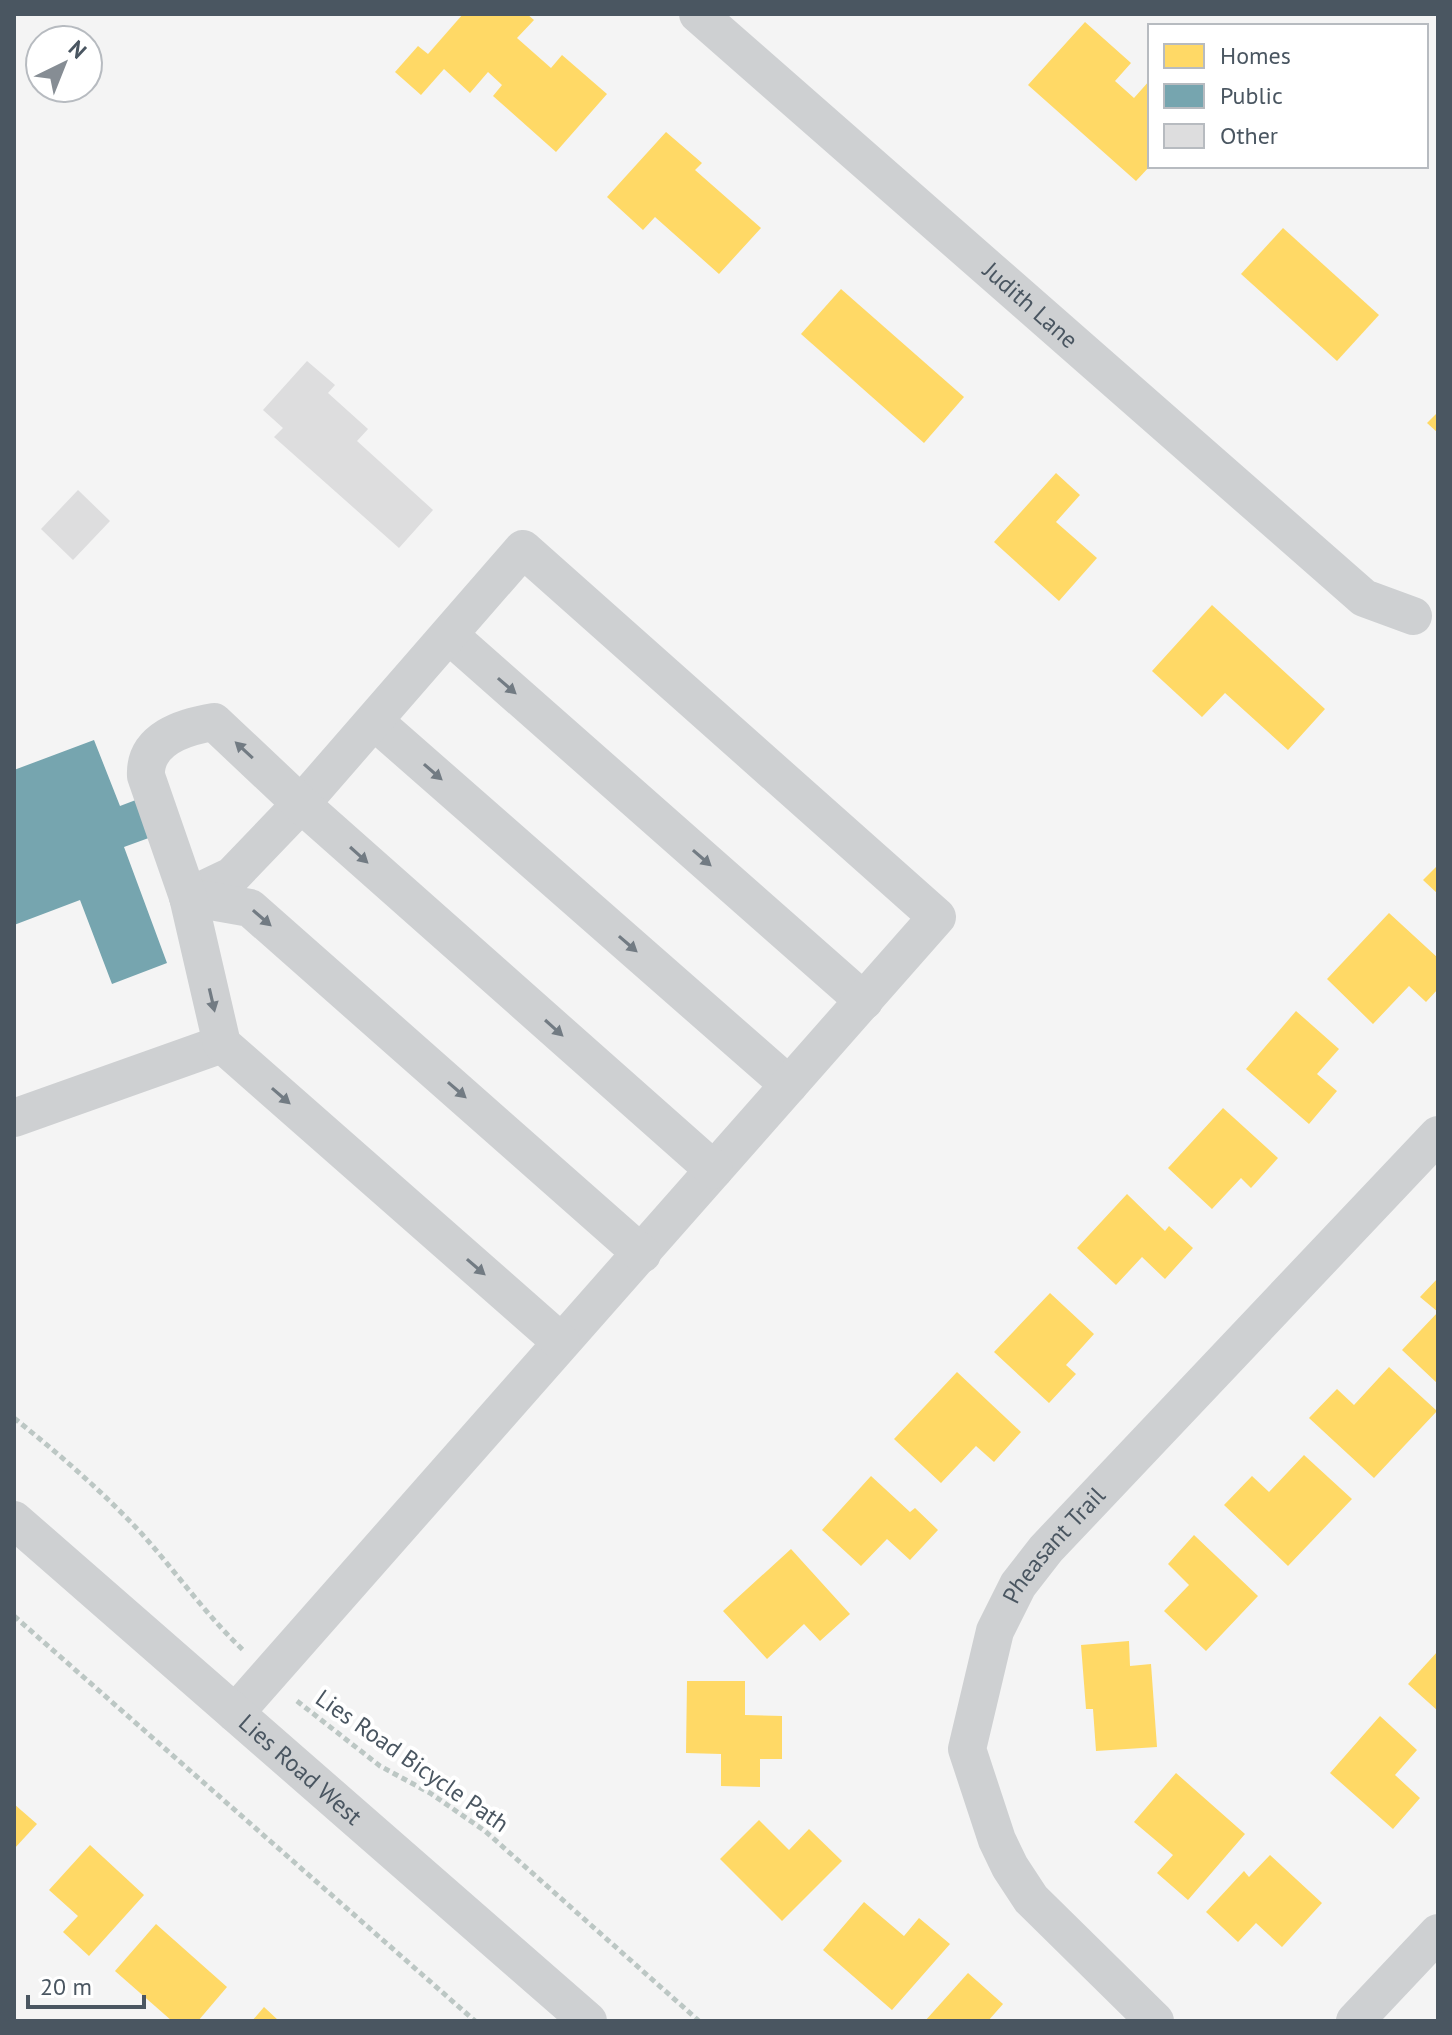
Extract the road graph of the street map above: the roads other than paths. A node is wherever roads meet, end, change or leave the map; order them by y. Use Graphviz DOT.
graph roads {
  1 [pos="698,14"];
  2 [pos="1413,616"];
  3 [pos="449,635"];
  4 [pos="374,721"];
  5 [pos="301,804"];
  6 [pos="188,897"];
  7 [pos="864,1001"];
  8 [pos="222,1044"];
  9 [pos="789,1085"];
  10 [pos="14,1118"];
  11 [pos="1438,1135"];
  12 [pos="714,1170"];
  13 [pos="642,1254"];
  14 [pos="561,1342"];
  15 [pos="14,1520"];
  16 [pos="235,1713"];
  17 [pos="1438,1933"];
  18 [pos="588,2021"];
  19 [pos="1155,2021"];
  20 [pos="1355,2021"];
  1 -- 2 [label="street, Judith Lane"];
  3 -- 4 [label="street"];
  3 -- 7 [label="street, one-way"];
  3 -- 7 [label="street"];
  4 -- 5 [label="street"];
  4 -- 9 [label="street, one-way"];
  5 -- 6 [label="street"];
  5 -- 6 [label="street, one-way"];
  5 -- 12 [label="street, one-way"];
  6 -- 8 [label="street, one-way"];
  6 -- 13 [label="street, one-way"];
  7 -- 9 [label="street"];
  8 -- 10 [label="street"];
  8 -- 14 [label="street, one-way"];
  9 -- 12 [label="street"];
  11 -- 19 [label="street, Pheasant Trail"];
  12 -- 13 [label="street"];
  13 -- 14 [label="street"];
  14 -- 16 [label="street"];
  15 -- 16 [label="street, Lies Road West"];
  16 -- 18 [label="street, Lies Road West"];
  17 -- 20 [label="street"];
}
